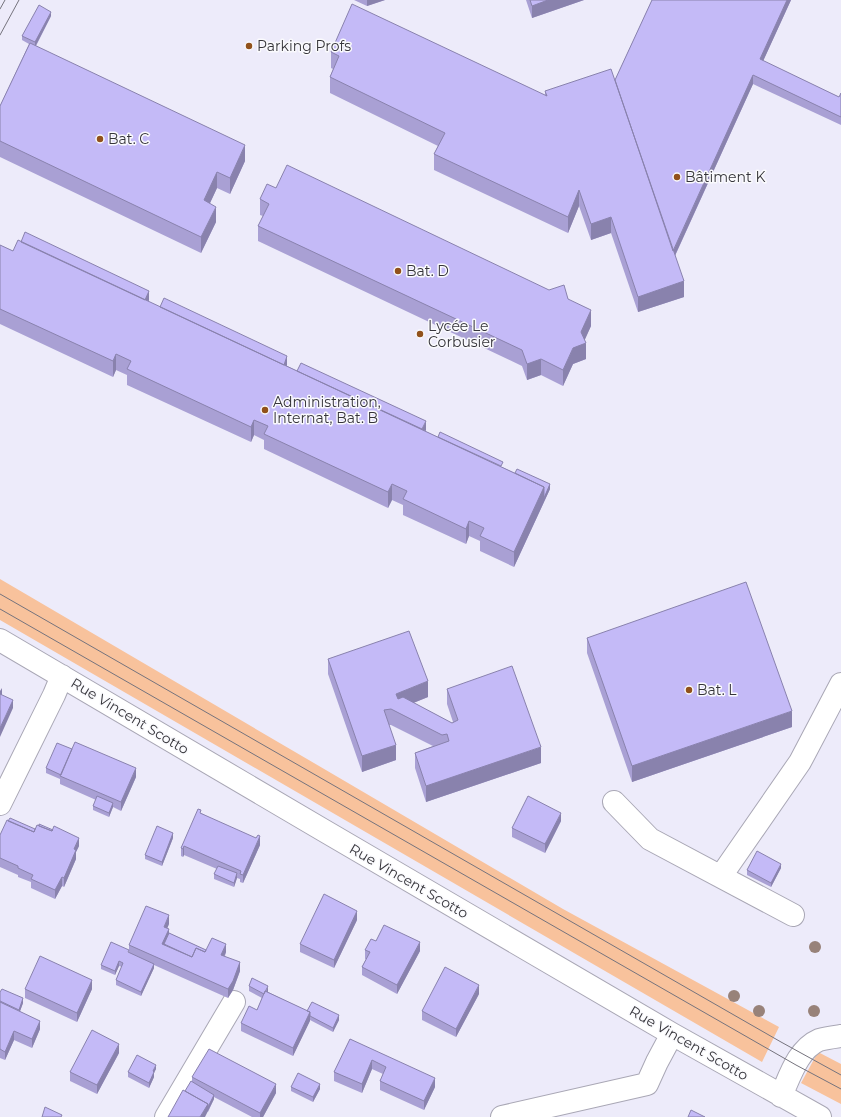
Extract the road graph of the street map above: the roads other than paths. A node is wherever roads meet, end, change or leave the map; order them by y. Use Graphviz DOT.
graph roads {
  1 [pos="0,640"];
  2 [pos="62,676"];
  3 [pos="841,684"];
  4 [pos="614,802"];
  5 [pos="0,804"];
  6 [pos="721,876"];
  7 [pos="793,915"];
  8 [pos="234,1002"];
  9 [pos="672,1034"];
  10 [pos="841,1036"];
  11 [pos="780,1096"];
  12 [pos="166,1117"];
  13 [pos="502,1117"];
  14 [pos="820,1117"];
  1 -- 2 [label="street, Rue Vincent Scotto"];
  2 -- 5 [label="street"];
  2 -- 9 [label="street, Rue Vincent Scotto"];
  3 -- 6 [label="street"];
  4 -- 6 [label="street"];
  6 -- 7 [label="street"];
  8 -- 12 [label="street"];
  9 -- 11 [label="street, Rue Vincent Scotto"];
  9 -- 13 [label="street"];
  10 -- 11 [label="street"];
  11 -- 14 [label="street, Rue Vincent Scotto"];
}
